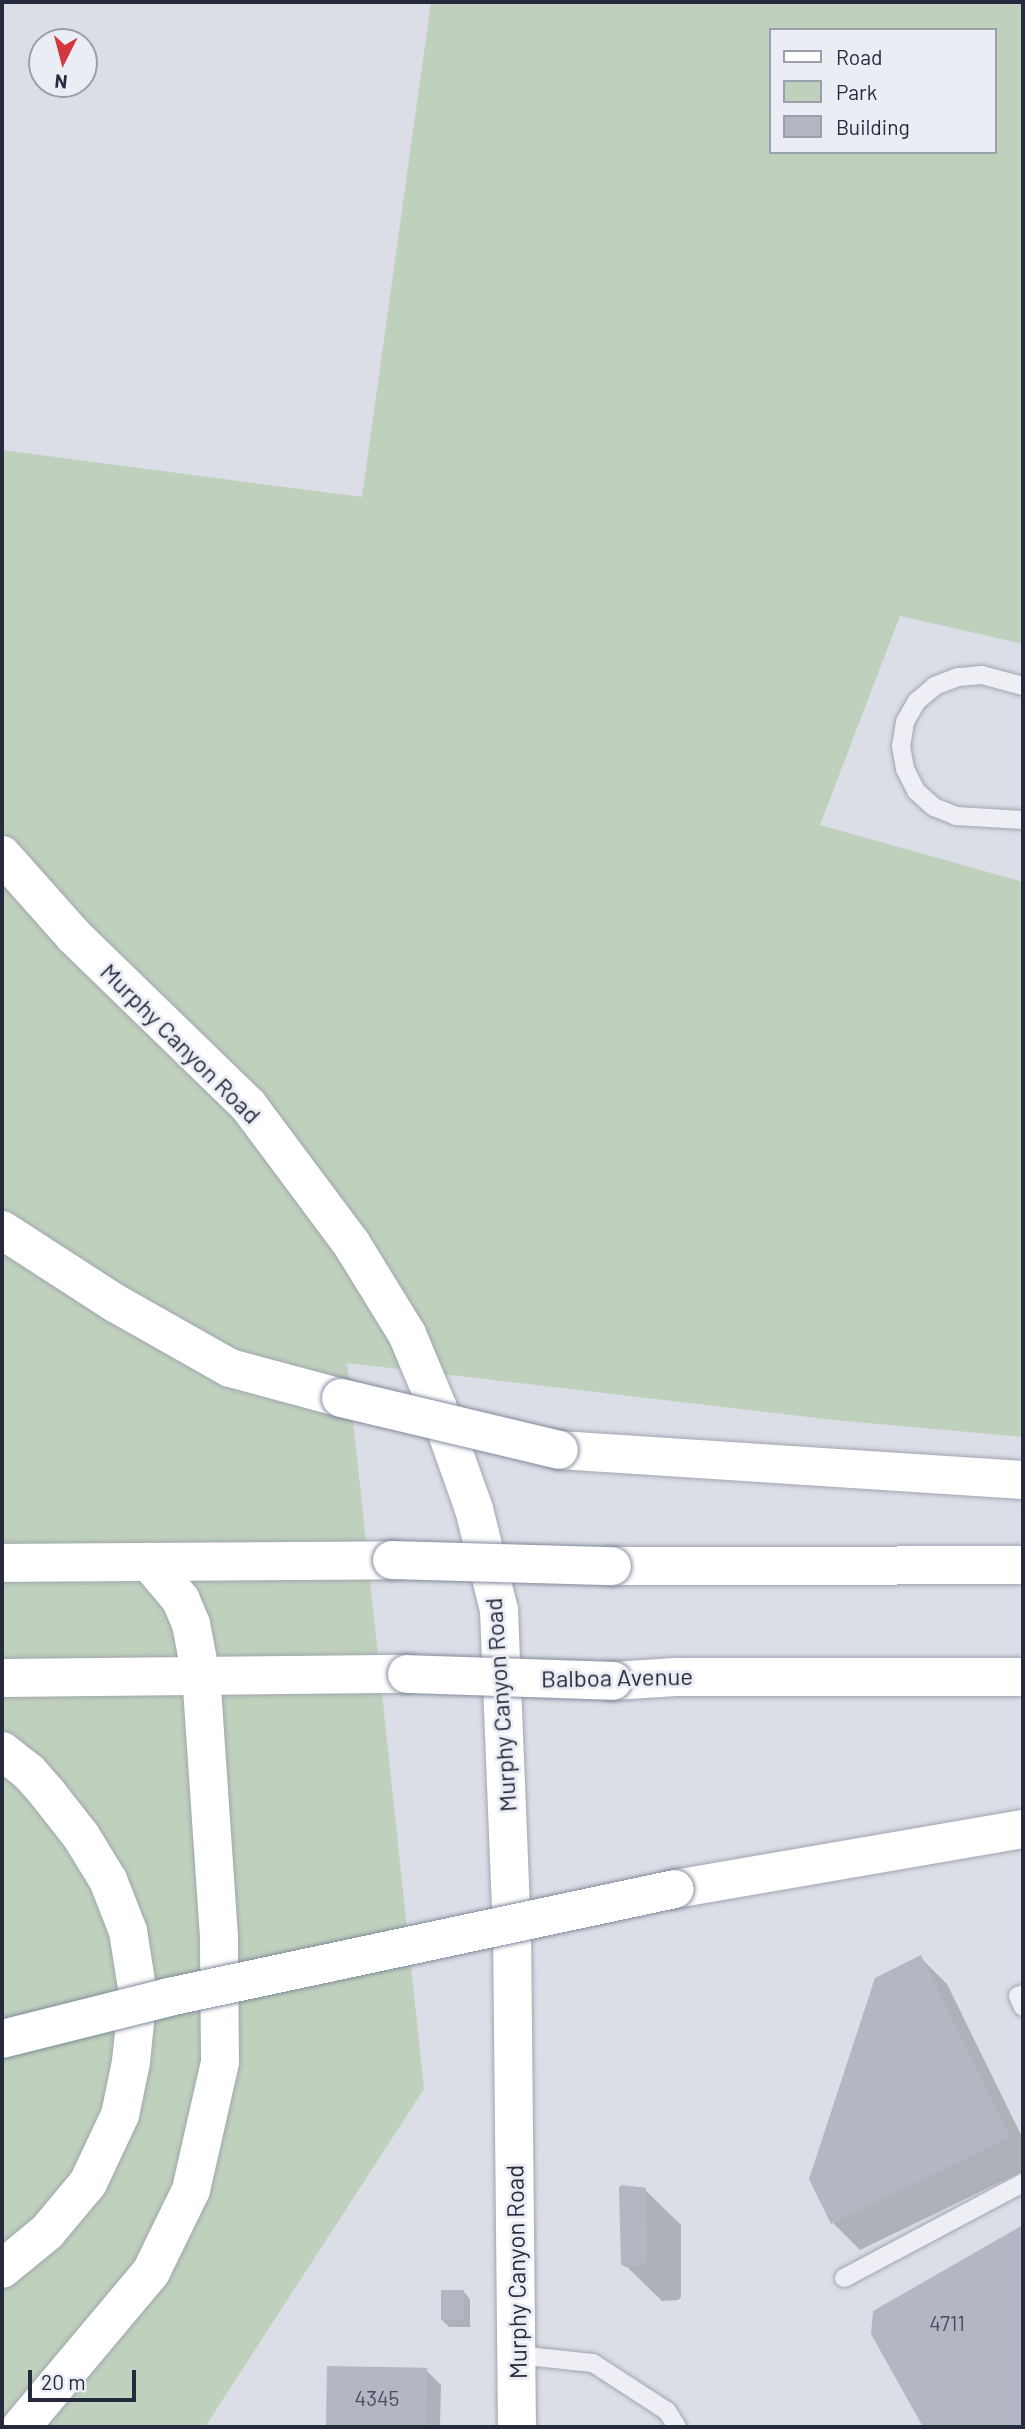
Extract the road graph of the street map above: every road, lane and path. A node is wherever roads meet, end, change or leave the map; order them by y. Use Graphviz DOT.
graph roads {
  1 [pos="1023,686"];
  2 [pos="1023,820"];
  3 [pos="2,855"];
  4 [pos="2,1230"];
  5 [pos="1023,1480"];
  6 [pos="149,1562"];
  7 [pos="2,1563"];
  8 [pos="1023,1564"];
  9 [pos="201,1676"];
  10 [pos="1023,1677"];
  11 [pos="2,1678"];
  12 [pos="2,1751"];
  13 [pos="1023,1829"];
  14 [pos="1023,1994"];
  15 [pos="1023,2007"];
  16 [pos="2,2039"];
  17 [pos="1023,2183"];
  18 [pos="2,2269"];
  19 [pos="845,2278"];
  20 [pos="517,2355"];
  21 [pos="20,2427"];
  22 [pos="517,2427"];
  23 [pos="677,2427"];
  1 -- 2 [label="lane"];
  3 -- 20 [label="main road, Murphy Canyon Road"];
  4 -- 5 [label="main road, bridge"];
  6 -- 7 [label="main road"];
  6 -- 8 [label="main road, bridge"];
  6 -- 9 [label="main road"];
  9 -- 10 [label="main road, Balboa Avenue, bridge"];
  9 -- 11 [label="main road, Balboa Avenue"];
  9 -- 21 [label="main road"];
  12 -- 18 [label="main road"];
  13 -- 16 [label="main road, bridge"];
  14 -- 15 [label="lane"];
  17 -- 19 [label="lane"];
  20 -- 22 [label="main road, Murphy Canyon Road"];
  20 -- 23 [label="lane"];
}
